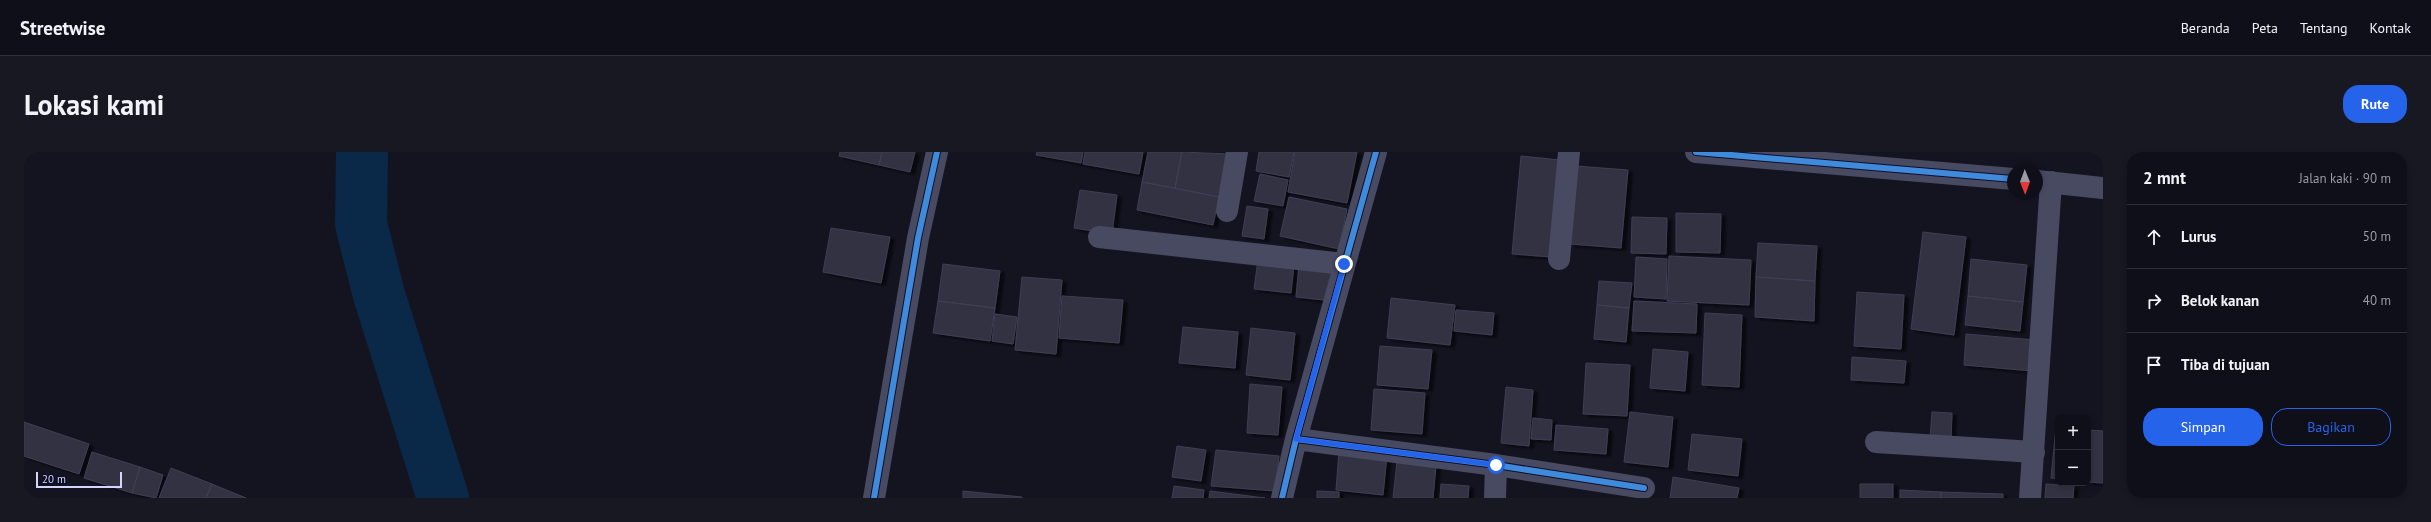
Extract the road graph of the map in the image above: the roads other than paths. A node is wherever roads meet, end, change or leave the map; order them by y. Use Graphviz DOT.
graph roads {
  1 [pos="937,152"];
  2 [pos="1237,152"];
  3 [pos="1376,152"];
  4 [pos="1569,152"];
  5 [pos="1696,152"];
  6 [pos="1914,160"];
  7 [pos="2007,178"];
  8 [pos="2044,182"];
  9 [pos="2103,188"];
  10 [pos="1227,211"];
  11 [pos="1099,237"];
  12 [pos="1559,259"];
  13 [pos="1344,264"];
  14 [pos="1296,439"];
  15 [pos="1876,442"];
  16 [pos="2034,452"];
  17 [pos="1496,465"];
  18 [pos="1644,486"];
  19 [pos="874,498"];
  20 [pos="1282,498"];
  21 [pos="1495,498"];
  22 [pos="2030,498"];
  1 -- 19 [label="street"];
  2 -- 10 [label="street"];
  3 -- 13 [label="street"];
  4 -- 12 [label="street"];
  5 -- 6 [label="street"];
  6 -- 7 [label="street"];
  8 -- 9 [label="street"];
  8 -- 16 [label="street"];
  11 -- 13 [label="street"];
  13 -- 14 [label="street"];
  14 -- 17 [label="street"];
  14 -- 20 [label="street"];
  15 -- 16 [label="street"];
  16 -- 22 [label="street"];
  17 -- 18 [label="street"];
  17 -- 21 [label="street"];
}
